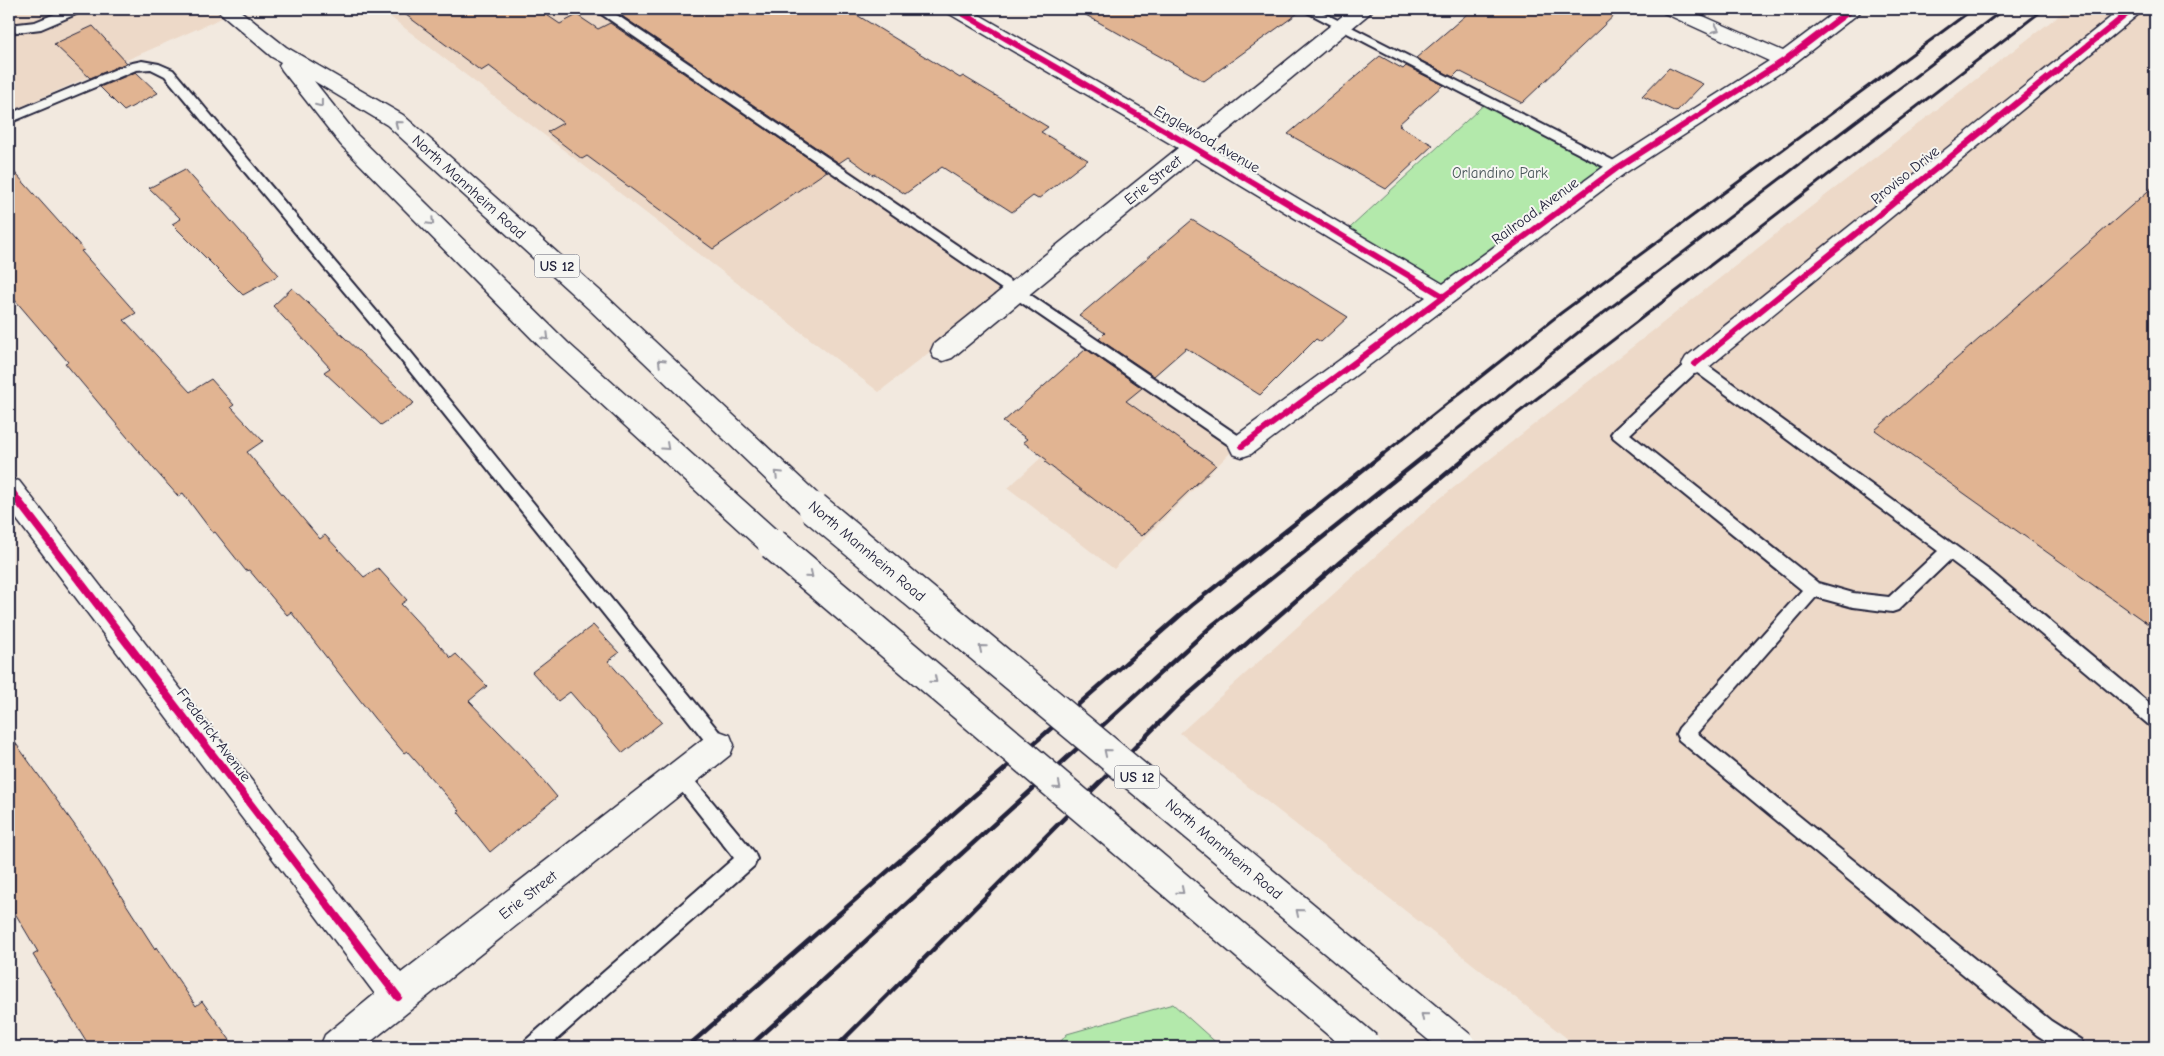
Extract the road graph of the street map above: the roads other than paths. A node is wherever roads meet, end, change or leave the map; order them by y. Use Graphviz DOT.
graph roads {
  1 [pos="78,9"];
  2 [pos="226,9"];
  3 [pos="600,9"];
  4 [pos="955,9"];
  5 [pos="1307,9"];
  6 [pos="1363,9"];
  7 [pos="1672,9"];
  8 [pos="1852,9"];
  9 [pos="2133,9"];
  10 [pos="1341,26"];
  11 [pos="9,29"];
  12 [pos="279,52"];
  13 [pos="1785,60"];
  14 [pos="9,119"];
  15 [pos="1194,147"];
  16 [pos="1617,168"];
  17 [pos="1016,292"];
  18 [pos="1443,296"];
  19 [pos="943,351"];
  20 [pos="1695,364"];
  21 [pos="1242,446"];
  22 [pos="9,489"];
  23 [pos="1949,551"];
  24 [pos="1813,589"];
  25 [pos="2155,719"];
  26 [pos="719,745"];
  27 [pos="680,776"];
  28 [pos="398,997"];
  29 [pos="337,1047"];
  30 [pos="534,1047"];
  31 [pos="1366,1047"];
  32 [pos="1461,1047"];
  33 [pos="2074,1047"];
  1 -- 11 [label="lane"];
  2 -- 12 [label="street, North Mannheim Road / US 12"];
  3 -- 17 [label="lane"];
  4 -- 15 [label="street, Englewood Avenue"];
  5 -- 10 [label="lane"];
  6 -- 10 [label="street, Erie Street"];
  7 -- 13 [label="street, one-way"];
  8 -- 13 [label="street, Railroad Avenue"];
  9 -- 20 [label="street, Proviso Drive"];
  10 -- 15 [label="street, Erie Street"];
  10 -- 16 [label="lane"];
  12 -- 31 [label="street, North Mannheim Road / US 12, one-way, bridge"];
  32 -- 12 [label="street, North Mannheim Road / US 12, one-way, bridge"];
  13 -- 16 [label="street, Railroad Avenue"];
  14 -- 26 [label="lane"];
  15 -- 17 [label="street, Erie Street"];
  15 -- 18 [label="street, Englewood Avenue"];
  16 -- 18 [label="street, Railroad Avenue"];
  17 -- 19 [label="street, Erie Street"];
  17 -- 21 [label="lane"];
  18 -- 21 [label="street, Railroad Avenue"];
  20 -- 23 [label="lane"];
  20 -- 24 [label="lane"];
  22 -- 28 [label="street, Frederick Avenue"];
  23 -- 24 [label="lane"];
  23 -- 25 [label="lane"];
  24 -- 33 [label="lane"];
  26 -- 27 [label="street, Erie Street"];
  27 -- 28 [label="street, Erie Street"];
  27 -- 30 [label="lane"];
  28 -- 29 [label="street, Erie Street"];
}
